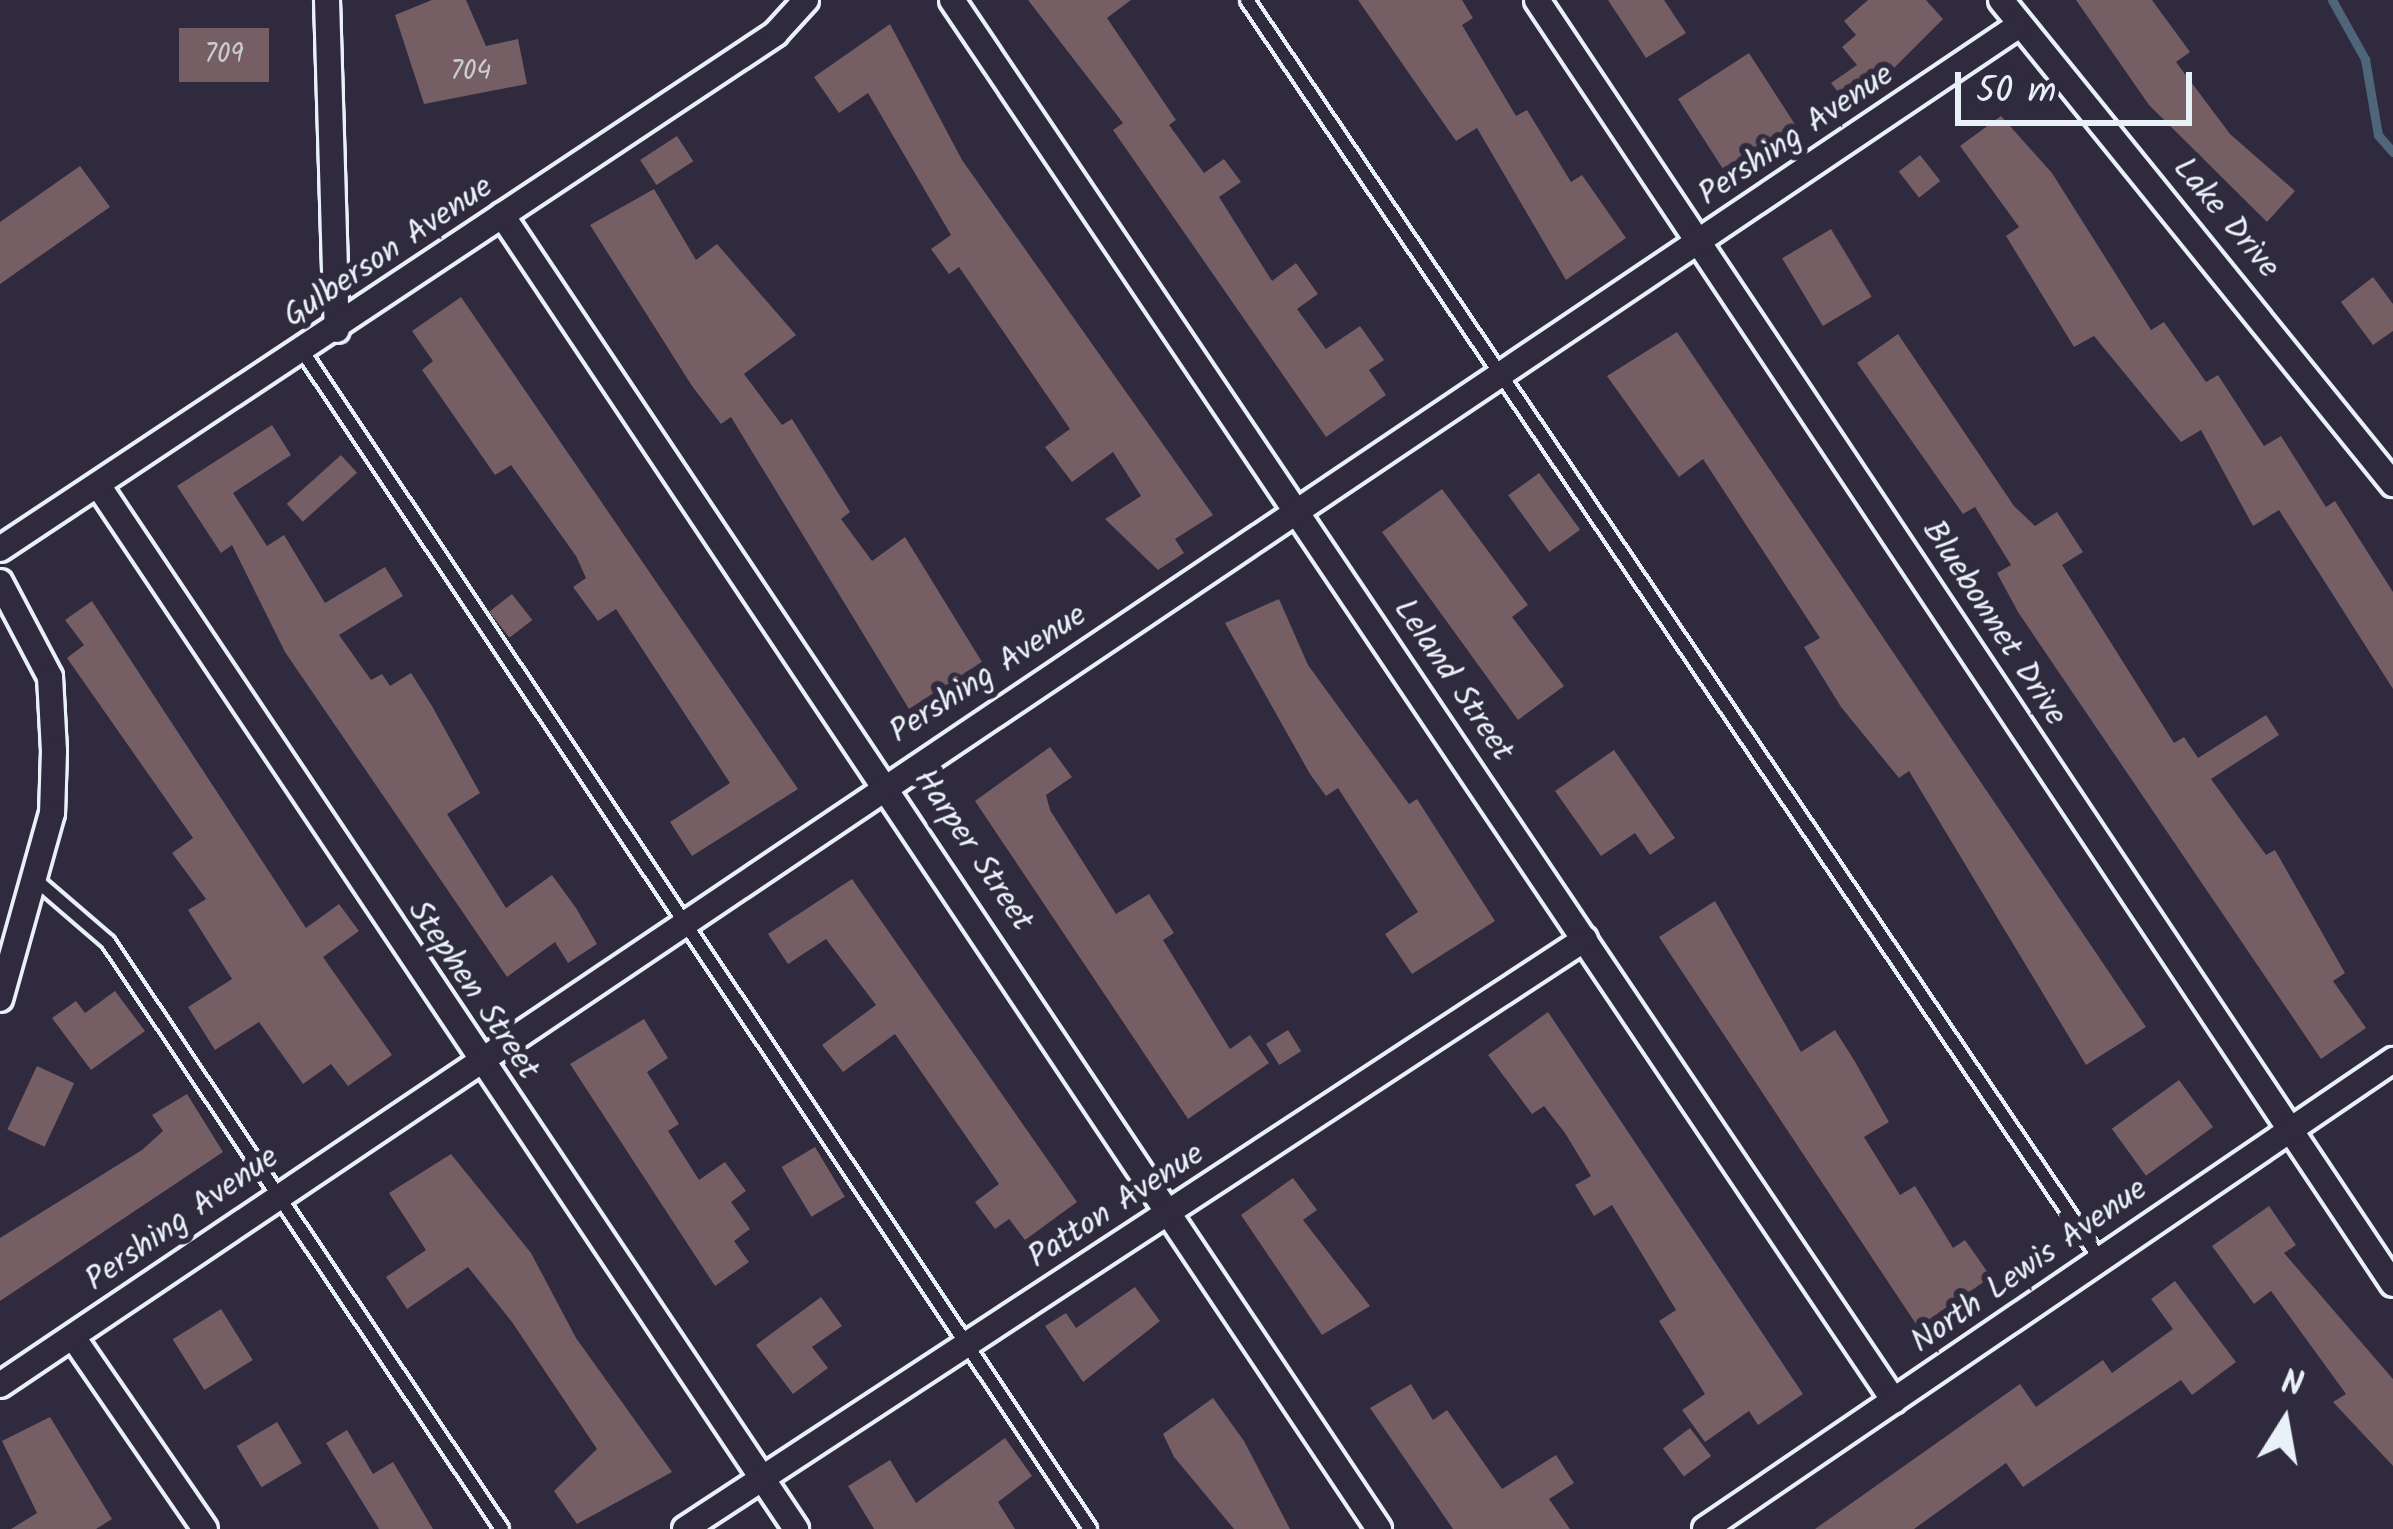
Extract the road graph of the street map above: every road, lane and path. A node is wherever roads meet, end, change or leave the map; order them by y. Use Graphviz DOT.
graph roads {
  1 [pos="327,0"];
  2 [pos="806,0"];
  3 [pos="952,0"];
  4 [pos="1247,0"];
  5 [pos="1537,0"];
  6 [pos="2001,0"];
  7 [pos="2018,26"];
  8 [pos="502,215"];
  9 [pos="1700,241"];
  10 [pos="337,329"];
  11 [pos="303,352"];
  12 [pos="1502,376"];
  13 [pos="2393,484"];
  14 [pos="98,485"];
  15 [pos="1299,513"];
  16 [pos="0,549"];
  17 [pos="0,582"];
  18 [pos="886,782"];
  19 [pos="36,880"];
  20 [pos="682,919"];
  21 [pos="1585,939"];
  22 [pos="0,999"];
  23 [pos="476,1058"];
  24 [pos="2393,1060"];
  25 [pos="2288,1131"];
  26 [pos="278,1195"];
  27 [pos="1174,1211"];
  28 [pos="2100,1259"];
  29 [pos="2393,1284"];
  30 [pos="73,1337"];
  31 [pos="967,1345"];
  32 [pos="0,1385"];
  33 [pos="1894,1401"];
  34 [pos="760,1478"];
  35 [pos="205,1529"];
  36 [pos="502,1529"];
  37 [pos="685,1529"];
  38 [pos="796,1529"];
  39 [pos="1090,1529"];
  40 [pos="1379,1529"];
  41 [pos="1705,1529"];
  1 -- 10 [label="street"];
  2 -- 8 [label="street, Gulberson Avenue"];
  3 -- 15 [label="street, Leland Street"];
  4 -- 12 [label="lane"];
  5 -- 9 [label="street, Bluebonnet Drive"];
  6 -- 7 [label="street, Lake Drive"];
  7 -- 9 [label="street, Pershing Avenue"];
  7 -- 13 [label="street, Lake Drive"];
  8 -- 10 [label="street, Gulberson Avenue"];
  8 -- 18 [label="street, Harper Street"];
  9 -- 12 [label="street, Pershing Avenue"];
  9 -- 25 [label="street, Bluebonnet Drive"];
  10 -- 11 [label="street, Gulberson Avenue"];
  11 -- 14 [label="street, Gulberson Avenue"];
  11 -- 20 [label="lane"];
  12 -- 15 [label="street, Pershing Avenue"];
  12 -- 28 [label="lane"];
  14 -- 16 [label="street, Gulberson Avenue"];
  14 -- 23 [label="street, Stephen Street"];
  15 -- 18 [label="street, Pershing Avenue"];
  15 -- 21 [label="street, Leland Street"];
  17 -- 19 [label="street"];
  18 -- 20 [label="street, Pershing Avenue"];
  18 -- 27 [label="street, Harper Street"];
  19 -- 22 [label="street"];
  19 -- 26 [label="lane"];
  20 -- 23 [label="street, Pershing Avenue"];
  20 -- 31 [label="lane"];
  21 -- 27 [label="street, Patton Avenue"];
  21 -- 33 [label="street, Leland Street"];
  23 -- 26 [label="street, Pershing Avenue"];
  23 -- 34 [label="street, Stephen Street"];
  24 -- 25 [label="street, North Lewis Avenue"];
  25 -- 28 [label="street, North Lewis Avenue"];
  25 -- 29 [label="street, Bluebonnet Drive"];
  26 -- 30 [label="street, Pershing Avenue"];
  26 -- 36 [label="lane"];
  27 -- 31 [label="street, Patton Avenue"];
  27 -- 40 [label="street, Harper Street"];
  28 -- 33 [label="street, North Lewis Avenue"];
  30 -- 32 [label="street, Pershing Avenue"];
  30 -- 35 [label="street"];
  31 -- 34 [label="street, Patton Avenue"];
  31 -- 39 [label="lane"];
  33 -- 41 [label="street, North Lewis Avenue"];
  34 -- 37 [label="street, Patton Avenue"];
  34 -- 38 [label="street, Stephen Street"];
}
